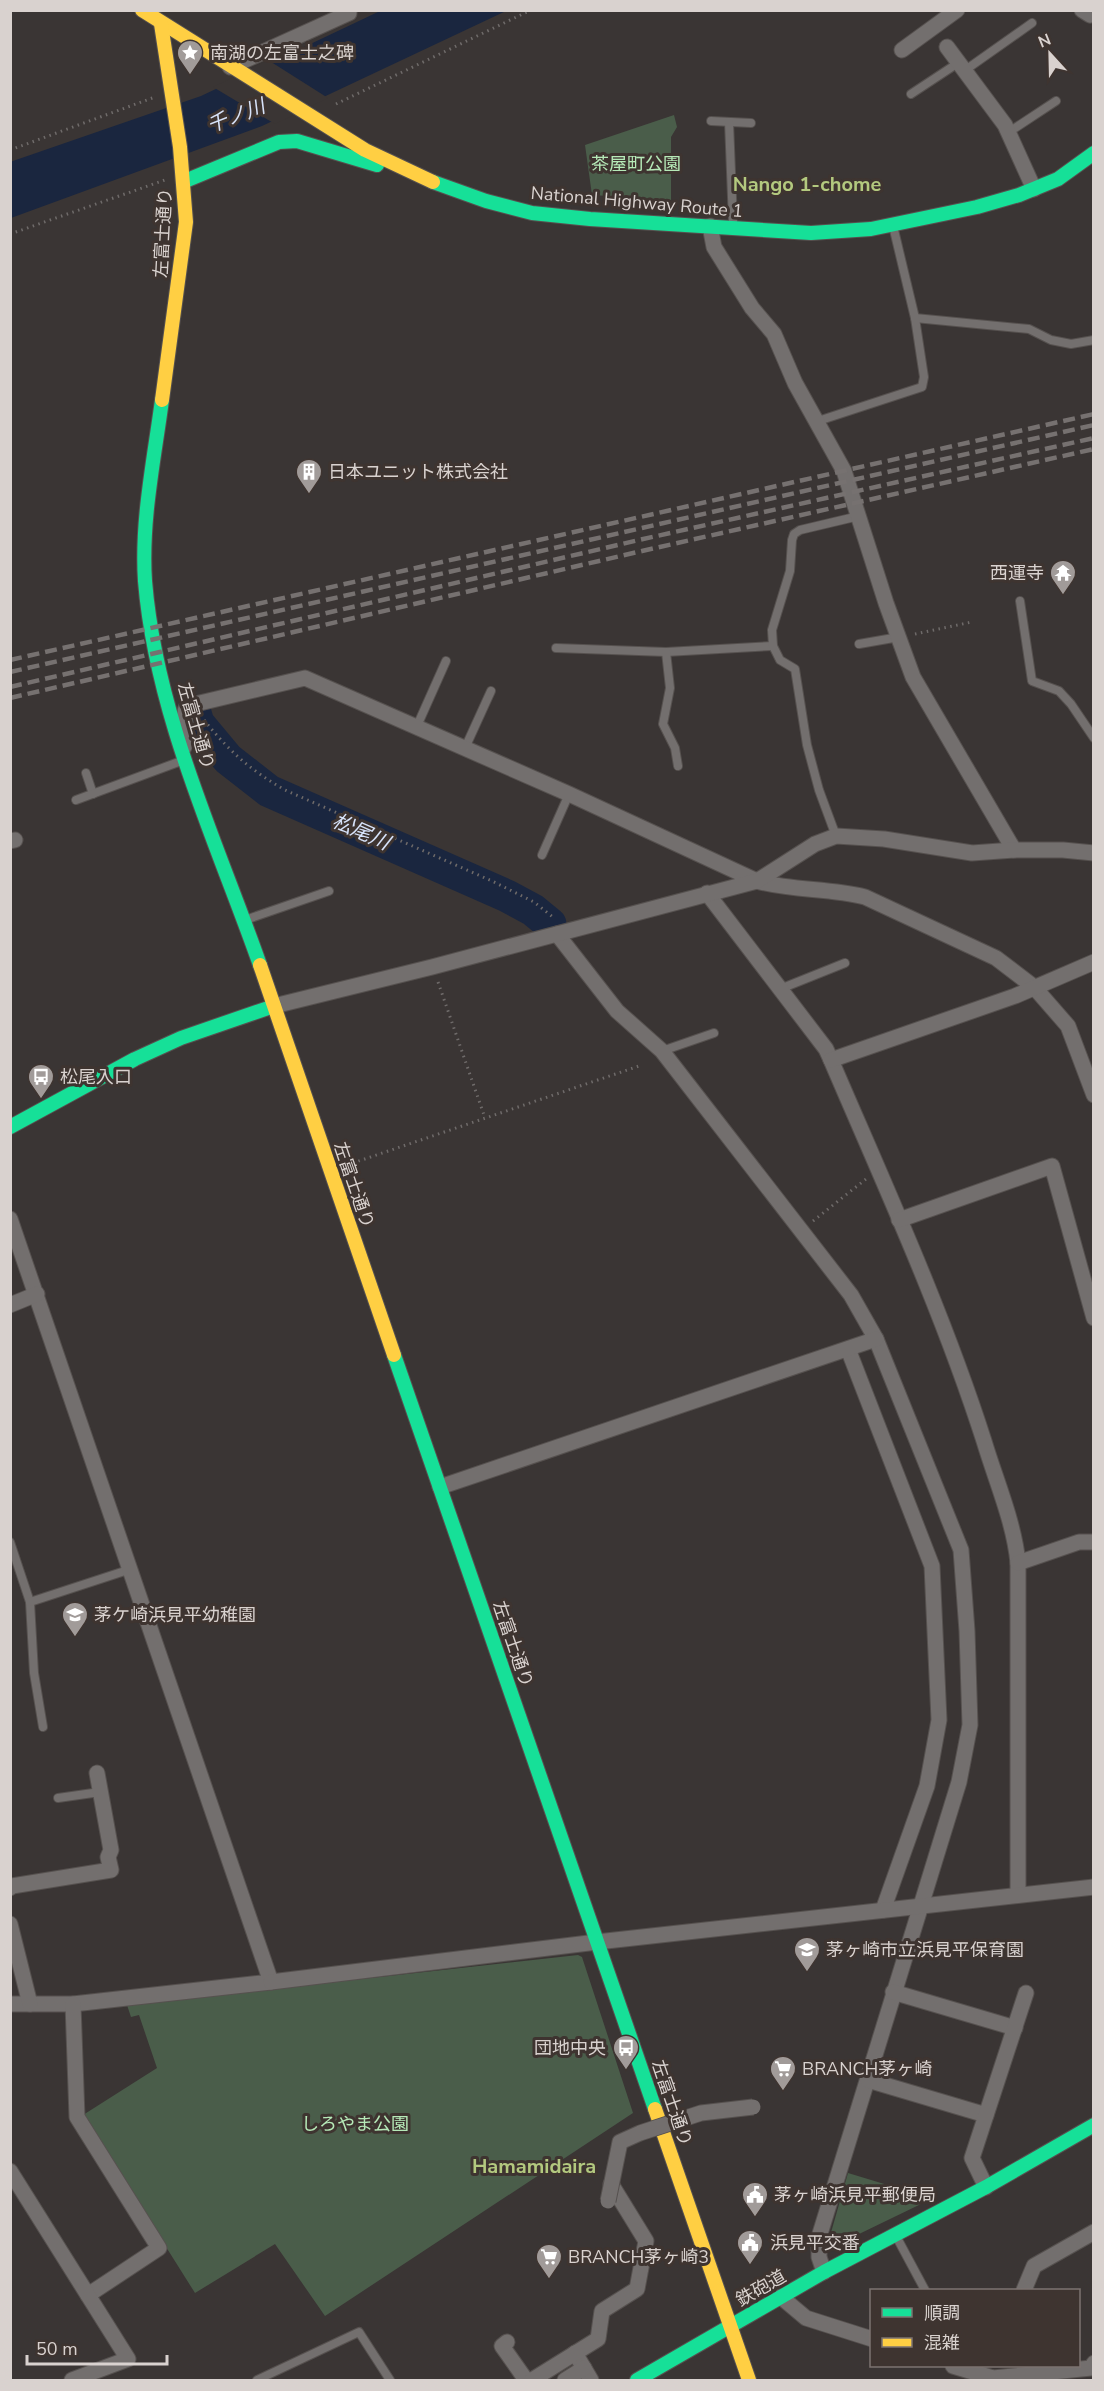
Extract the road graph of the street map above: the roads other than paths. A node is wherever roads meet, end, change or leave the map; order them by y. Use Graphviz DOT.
graph roads {
  1 [pos="142,10"];
  2 [pos="349,10"];
  3 [pos="957,10"];
  4 [pos="1082,10"];
  5 [pos="1094,12"];
  6 [pos="159,17"];
  7 [pos="1032,23"];
  8 [pos="947,46"];
  9 [pos="902,50"];
  10 [pos="961,67"];
  11 [pos="233,69"];
  12 [pos="910,94"];
  13 [pos="1056,101"];
  14 [pos="711,121"];
  15 [pos="729,122"];
  16 [pos="751,123"];
  17 [pos="1009,132"];
  18 [pos="1094,153"];
  19 [pos="184,178"];
  20 [pos="421,178"];
  21 [pos="1034,189"];
  22 [pos="893,225"];
  23 [pos="710,226"];
  24 [pos="733,229"];
  25 [pos="915,318"];
  26 [pos="1094,340"];
  27 [pos="815,422"];
  28 [pos="860,516"];
  29 [pos="1020,601"];
  30 [pos="899,638"];
  31 [pos="860,644"];
  32 [pos="772,646"];
  33 [pos="556,648"];
  34 [pos="666,652"];
  35 [pos="446,661"];
  36 [pos="491,691"];
  37 [pos="417,726"];
  38 [pos="1094,738"];
  39 [pos="465,748"];
  40 [pos="184,755"];
  41 [pos="678,766"];
  42 [pos="86,772"];
  43 [pos="93,794"];
  44 [pos="569,794"];
  45 [pos="76,800"];
  46 [pos="836,836"];
  47 [pos="1014,850"];
  48 [pos="1093,852"];
  49 [pos="542,855"];
  50 [pos="757,881"];
  51 [pos="329,891"];
  52 [pos="707,893"];
  53 [pos="244,920"];
  54 [pos="562,932"];
  55 [pos="1094,962"];
  56 [pos="845,963"];
  57 [pos="1034,987"];
  58 [pos="780,989"];
  59 [pos="274,1006"];
  60 [pos="714,1033"];
  61 [pos="662,1050"];
  62 [pos="831,1060"];
  63 [pos="1094,1095"];
  64 [pos="10,1127"];
  65 [pos="10,1219"];
  66 [pos="900,1220"];
  67 [pos="36,1294"];
  68 [pos="10,1305"];
  69 [pos="1094,1318"];
  70 [pos="876,1339"];
  71 [pos="848,1350"];
  72 [pos="440,1487"];
  73 [pos="10,1542"];
  74 [pos="1094,1542"];
  75 [pos="1018,1563"];
  76 [pos="14,1564"];
  77 [pos="131,1569"];
  78 [pos="30,1602"];
  79 [pos="43,1726"];
  80 [pos="97,1773"];
  81 [pos="100,1792"];
  82 [pos="58,1798"];
  83 [pos="1094,1887"];
  84 [pos="10,1888"];
  85 [pos="1018,1895"];
  86 [pos="920,1906"];
  87 [pos="883,1910"];
  88 [pos="10,1924"];
  89 [pos="597,1942"];
  90 [pos="272,1982"];
  91 [pos="893,1992"];
  92 [pos="1026,1993"];
  93 [pos="10,2004"];
  94 [pos="30,2004"];
  95 [pos="72,2004"];
  96 [pos="1015,2028"];
  97 [pos="868,2080"];
  98 [pos="753,2107"];
  99 [pos="986,2115"];
  100 [pos="1094,2125"];
  101 [pos="10,2171"];
  102 [pos="611,2184"];
  103 [pos="986,2187"];
  104 [pos="608,2201"];
  105 [pos="1094,2232"];
  106 [pos="896,2236"];
  107 [pos="825,2272"];
  108 [pos="924,2289"];
  109 [pos="1024,2289"];
  110 [pos="88,2295"];
  111 [pos="782,2297"];
  112 [pos="730,2327"];
  113 [pos="870,2338"];
  114 [pos="507,2342"];
  115 [pos="576,2353"];
  116 [pos="1094,2363"];
  117 [pos="960,2367"];
  118 [pos="995,2372"];
  119 [pos="587,2374"];
  120 [pos="1032,2377"];
  121 [pos="72,2380"];
  122 [pos="257,2380"];
  123 [pos="390,2380"];
  124 [pos="526,2380"];
  125 [pos="532,2380"];
  126 [pos="566,2380"];
  127 [pos="638,2380"];
  128 [pos="749,2380"];
  1 -- 6 [label="main road, National Highway Route 1"];
  2 -- 11 [label="street"];
  3 -- 9 [label="street"];
  4 -- 5 [label="street"];
  6 -- 11 [label="main road, National Highway Route 1"];
  6 -- 19 [label="main road, 左富士通り"];
  7 -- 10 [label="lane"];
  8 -- 10 [label="street"];
  10 -- 12 [label="lane"];
  10 -- 17 [label="street"];
  11 -- 20 [label="main road, National Highway Route 1"];
  13 -- 17 [label="lane"];
  14 -- 15 [label="lane"];
  15 -- 16 [label="lane"];
  15 -- 24 [label="lane"];
  17 -- 21 [label="street"];
  18 -- 21 [label="main road, National Highway Route 1"];
  19 -- 20 [label="main road"];
  19 -- 40 [label="main road, 左富士通り"];
  20 -- 23 [label="main road, National Highway Route 1"];
  21 -- 22 [label="main road, National Highway Route 1"];
  22 -- 24 [label="main road, National Highway Route 1"];
  22 -- 25 [label="lane"];
  23 -- 24 [label="main road, National Highway Route 1"];
  23 -- 27 [label="street"];
  25 -- 26 [label="lane"];
  25 -- 27 [label="lane"];
  27 -- 28 [label="street"];
  28 -- 30 [label="street"];
  28 -- 32 [label="lane"];
  29 -- 38 [label="lane"];
  30 -- 31 [label="lane"];
  30 -- 47 [label="street"];
  32 -- 34 [label="lane"];
  32 -- 46 [label="lane"];
  33 -- 34 [label="lane"];
  34 -- 41 [label="lane"];
  35 -- 37 [label="lane"];
  36 -- 39 [label="lane"];
  37 -- 39 [label="street"];
  37 -- 40 [label="street"];
  39 -- 44 [label="street"];
  40 -- 43 [label="lane"];
  40 -- 53 [label="main road, 左富士通り"];
  42 -- 43 [label="lane"];
  43 -- 45 [label="lane"];
  44 -- 49 [label="lane"];
  44 -- 50 [label="street"];
  46 -- 47 [label="street"];
  46 -- 50 [label="street"];
  47 -- 48 [label="street"];
  50 -- 52 [label="street"];
  50 -- 57 [label="street"];
  51 -- 53 [label="lane"];
  52 -- 54 [label="street"];
  52 -- 58 [label="street"];
  53 -- 59 [label="main road, 左富士通り"];
  54 -- 59 [label="street"];
  54 -- 61 [label="street"];
  55 -- 57 [label="street"];
  56 -- 58 [label="lane"];
  57 -- 62 [label="street"];
  57 -- 63 [label="street"];
  58 -- 62 [label="street"];
  59 -- 64 [label="main road"];
  59 -- 72 [label="main road, 左富士通り"];
  60 -- 61 [label="lane"];
  61 -- 70 [label="street"];
  62 -- 66 [label="street"];
  65 -- 67 [label="street"];
  66 -- 69 [label="street"];
  66 -- 75 [label="street"];
  67 -- 68 [label="street"];
  67 -- 77 [label="street"];
  70 -- 71 [label="street"];
  70 -- 86 [label="street"];
  71 -- 72 [label="street"];
  71 -- 87 [label="street"];
  72 -- 89 [label="main road, 左富士通り"];
  73 -- 76 [label="lane"];
  74 -- 75 [label="street"];
  75 -- 85 [label="street"];
  76 -- 78 [label="lane"];
  77 -- 78 [label="lane"];
  77 -- 90 [label="street"];
  78 -- 79 [label="lane"];
  80 -- 81 [label="street"];
  81 -- 82 [label="lane"];
  81 -- 84 [label="street"];
  83 -- 85 [label="street"];
  85 -- 86 [label="street"];
  86 -- 87 [label="street"];
  86 -- 91 [label="street"];
  87 -- 89 [label="street"];
  88 -- 94 [label="street"];
  89 -- 90 [label="street"];
  89 -- 112 [label="main road, 左富士通り"];
  90 -- 95 [label="street"];
  91 -- 96 [label="street"];
  91 -- 97 [label="street"];
  92 -- 96 [label="street"];
  93 -- 94 [label="street"];
  94 -- 95 [label="street"];
  95 -- 110 [label="street"];
  96 -- 99 [label="street"];
  97 -- 99 [label="street"];
  97 -- 107 [label="street"];
  98 -- 102 [label="street, bridge"];
  99 -- 103 [label="street"];
  100 -- 103 [label="main road, 鉄砲道"];
  101 -- 110 [label="street"];
  102 -- 104 [label="street, bridge"];
  102 -- 115 [label="street"];
  103 -- 106 [label="main road, 鉄砲道"];
  105 -- 109 [label="street"];
  106 -- 107 [label="main road, 鉄砲道"];
  106 -- 108 [label="lane"];
  107 -- 111 [label="main road, 鉄砲道"];
  110 -- 121 [label="street"];
  111 -- 112 [label="main road, 鉄砲道"];
  111 -- 113 [label="street"];
  112 -- 127 [label="main road, 鉄砲道"];
  112 -- 128 [label="main road, 左富士通り"];
  114 -- 124 [label="street"];
  115 -- 119 [label="street"];
  115 -- 125 [label="street"];
  116 -- 120 [label="street"];
  117 -- 118 [label="street"];
  118 -- 120 [label="street"];
  119 -- 126 [label="street"];
  122 -- 123 [label="lane"];
}
